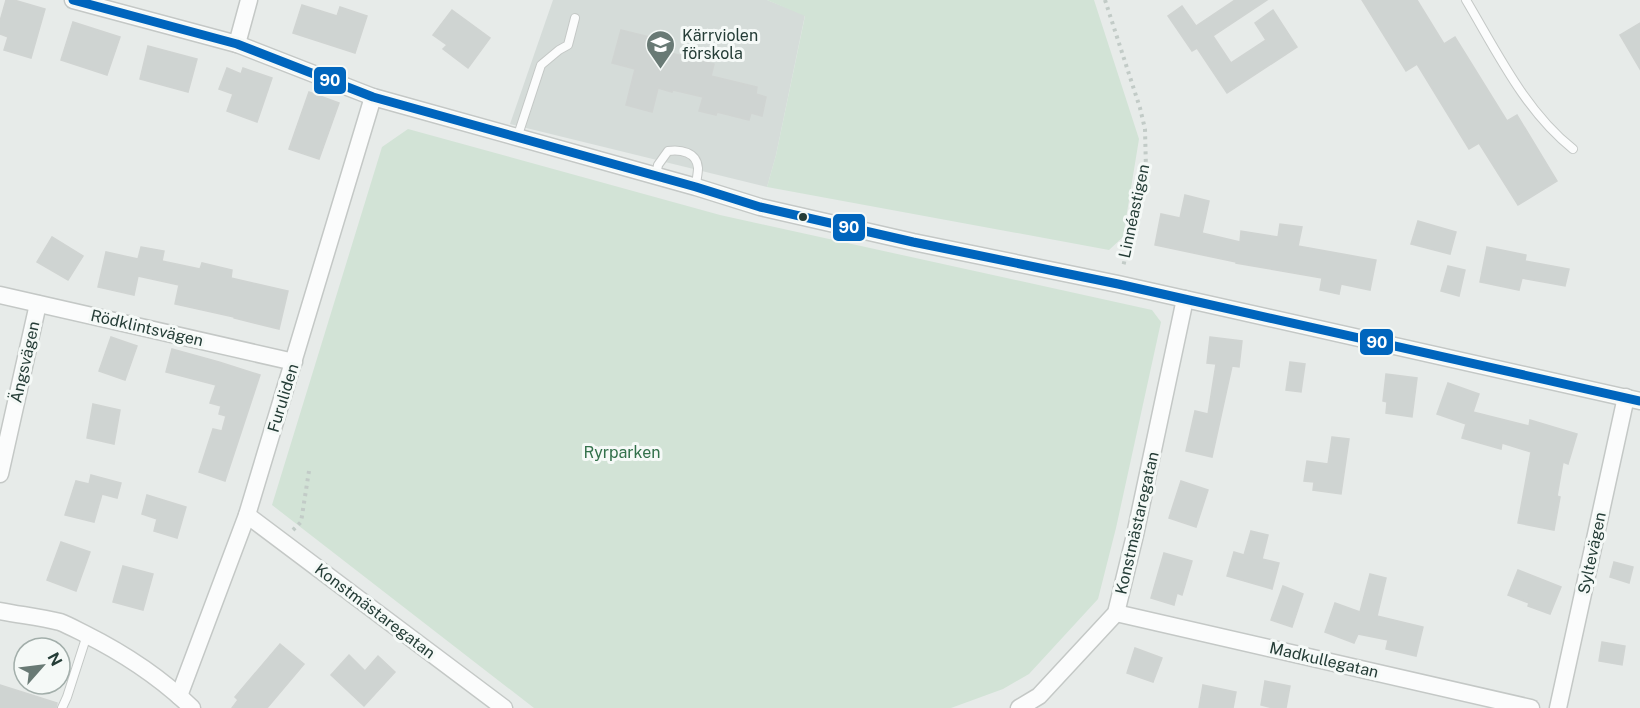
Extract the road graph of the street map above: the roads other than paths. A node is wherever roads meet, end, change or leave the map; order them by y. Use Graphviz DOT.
graph roads {
  1 [pos="73,0"];
  2 [pos="249,0"];
  3 [pos="1466,0"];
  4 [pos="576,18"];
  5 [pos="237,44"];
  6 [pos="373,97"];
  7 [pos="517,138"];
  8 [pos="1573,149"];
  9 [pos="656,176"];
  10 [pos="696,187"];
  11 [pos="0,295"];
  12 [pos="1185,299"];
  13 [pos="38,304"];
  14 [pos="294,362"];
  15 [pos="1631,395"];
  16 [pos="2,454"];
  17 [pos="0,474"];
  18 [pos="247,515"];
  19 [pos="0,611"];
  20 [pos="1116,613"];
  21 [pos="87,635"];
  22 [pos="179,696"];
  23 [pos="62,708"];
  24 [pos="192,708"];
  25 [pos="504,708"];
  26 [pos="1019,708"];
  27 [pos="1531,708"];
  28 [pos="1558,708"];
  1 -- 5 [label="street"];
  2 -- 5 [label="street"];
  3 -- 8 [label="lane"];
  4 -- 7 [label="lane"];
  5 -- 6 [label="street"];
  6 -- 7 [label="street"];
  6 -- 14 [label="street, Furuliden"];
  7 -- 9 [label="street"];
  9 -- 10 [label="street"];
  9 -- 10 [label="lane"];
  10 -- 12 [label="street"];
  11 -- 13 [label="street, Rödklintsvägen"];
  12 -- 15 [label="street"];
  12 -- 20 [label="street, Konstmästaregatan"];
  13 -- 14 [label="street, Rödklintsvägen"];
  13 -- 16 [label="street, Ängsvägen"];
  14 -- 18 [label="street, Furuliden"];
  15 -- 28 [label="street, Syltevägen"];
  16 -- 17 [label="street, Ängsvägen"];
  18 -- 22 [label="street, Furuliden"];
  18 -- 25 [label="street, Konstmästaregatan"];
  19 -- 21 [label="street"];
  20 -- 26 [label="street, Konstmästaregatan"];
  20 -- 27 [label="street, Madkullegatan"];
  21 -- 22 [label="street"];
  21 -- 23 [label="lane"];
  22 -- 24 [label="street"];
}
